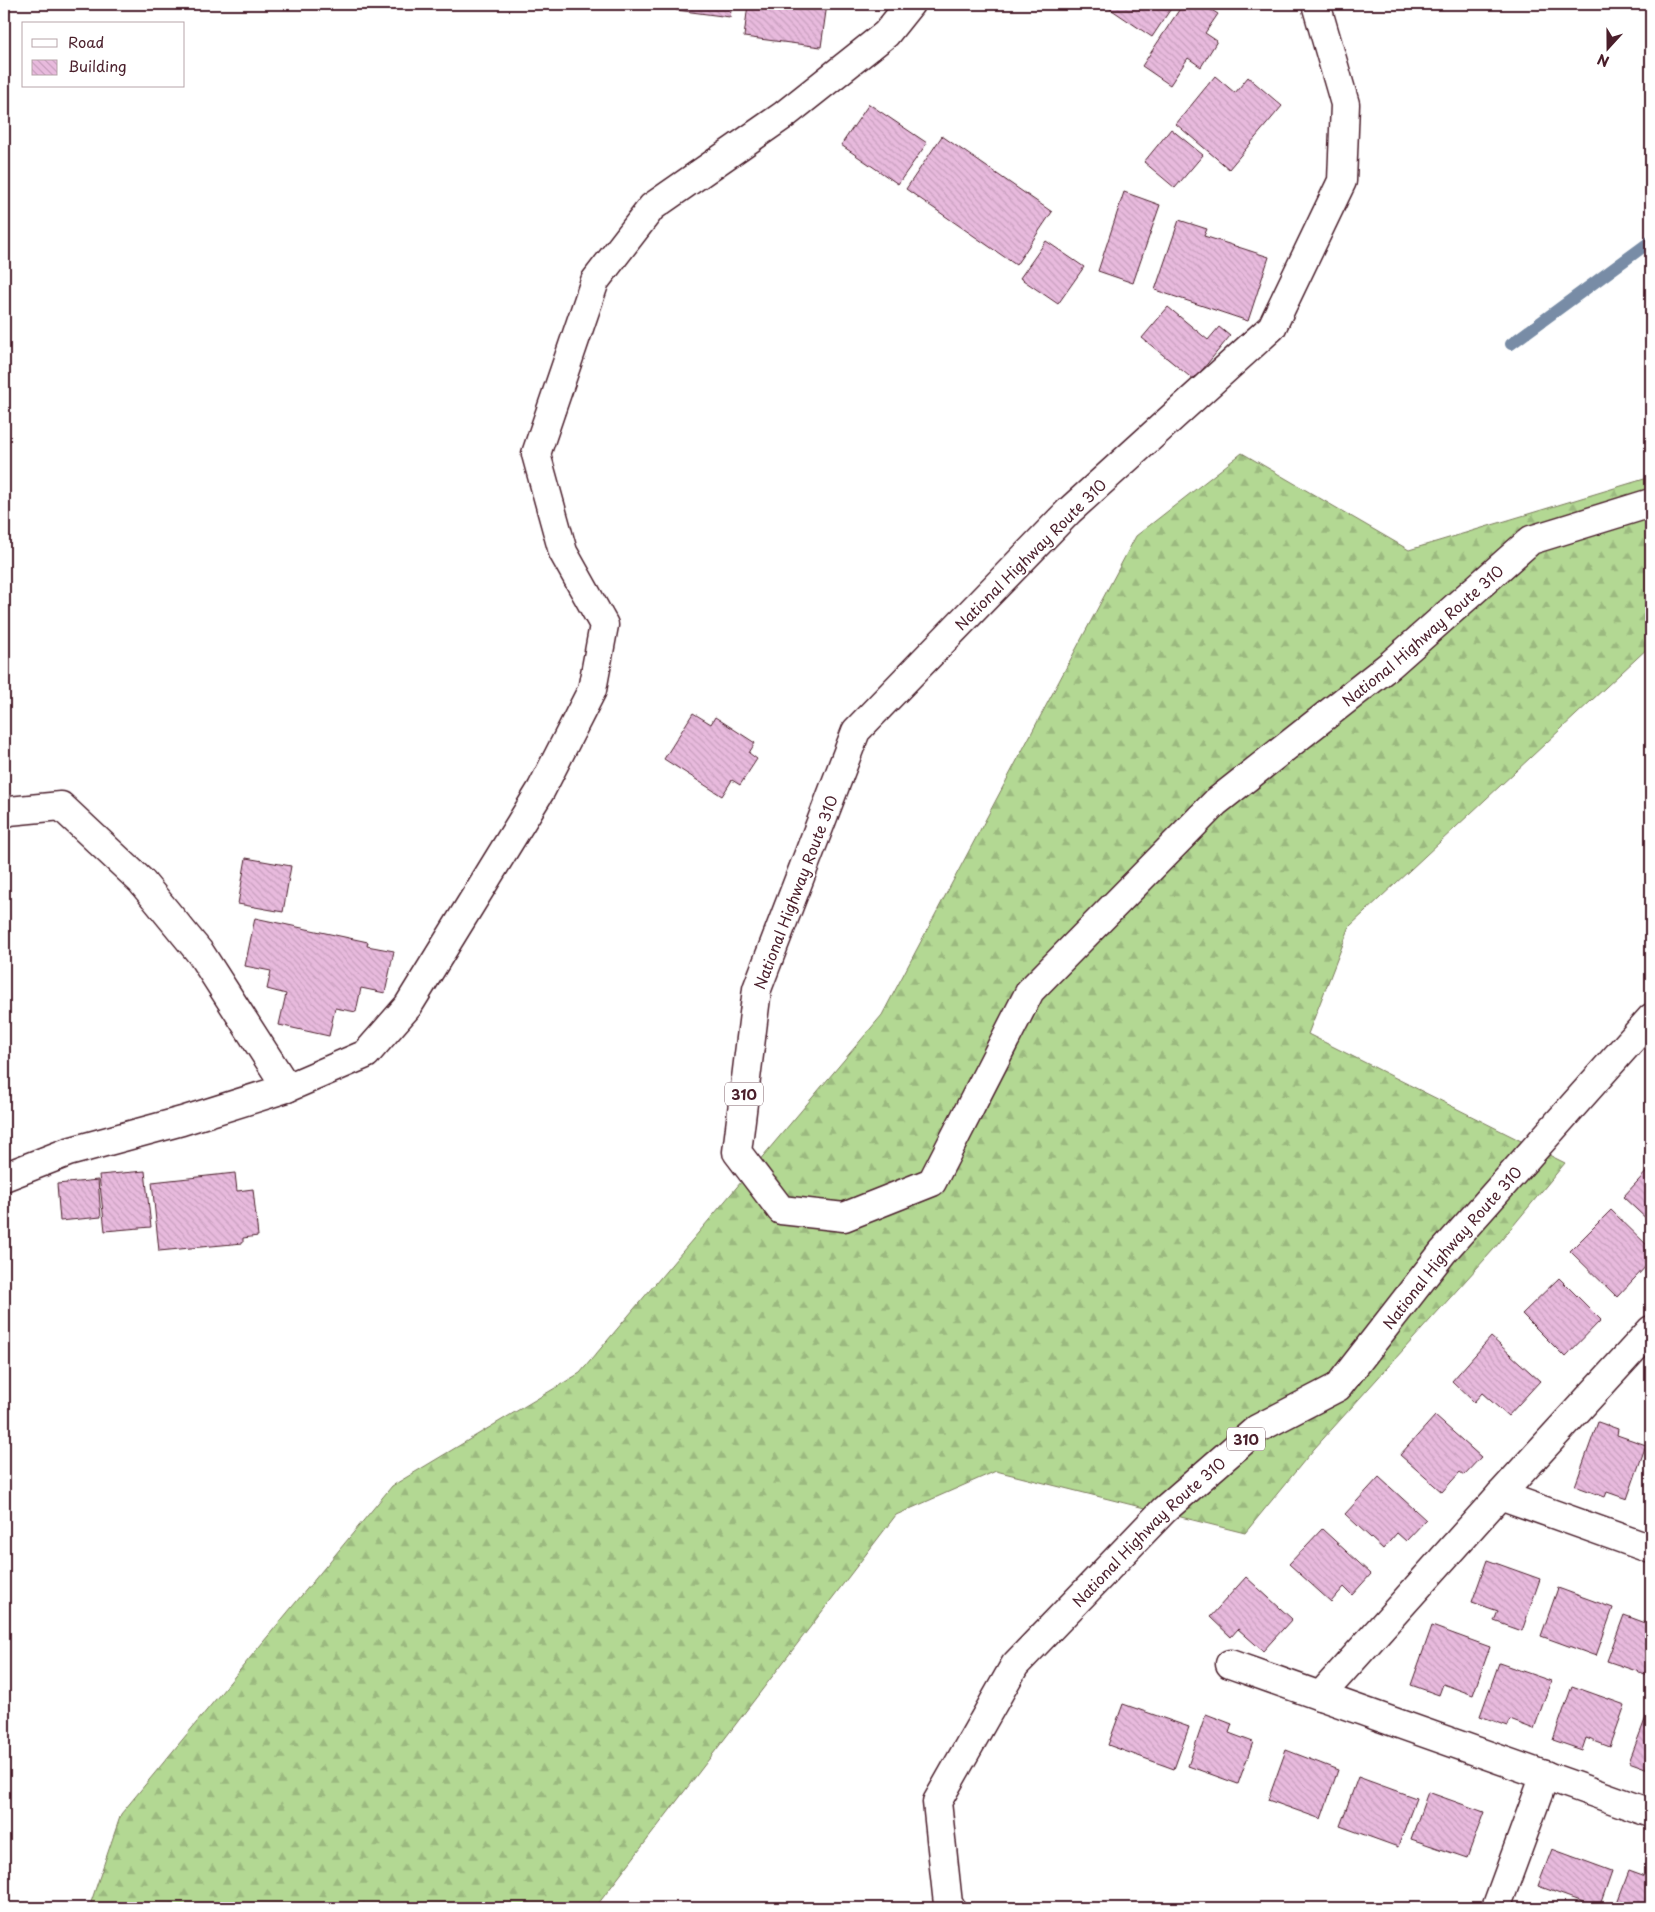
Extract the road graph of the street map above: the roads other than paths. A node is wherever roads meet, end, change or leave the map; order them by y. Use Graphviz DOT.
graph roads {
  1 [pos="910,4"];
  2 [pos="1316,4"];
  3 [pos="1651,503"];
  4 [pos="4,814"];
  5 [pos="1651,1018"];
  6 [pos="287,1088"];
  7 [pos="4,1177"];
  8 [pos="1651,1330"];
  9 [pos="1500,1495"];
  10 [pos="1651,1550"];
  11 [pos="1230,1664"];
  12 [pos="1320,1696"];
  13 [pos="1545,1775"];
  14 [pos="1651,1813"];
  15 [pos="951,1908"];
  16 [pos="1496,1908"];
  1 -- 6 [label="main road"];
  2 -- 3 [label="main road, National Highway Route 310 / 310"];
  4 -- 6 [label="main road"];
  5 -- 15 [label="main road, National Highway Route 310 / 310"];
  6 -- 7 [label="main road"];
  8 -- 9 [label="main road"];
  9 -- 10 [label="main road"];
  9 -- 12 [label="main road"];
  11 -- 12 [label="main road"];
  12 -- 13 [label="main road"];
  13 -- 14 [label="main road"];
  13 -- 16 [label="main road"];
}
